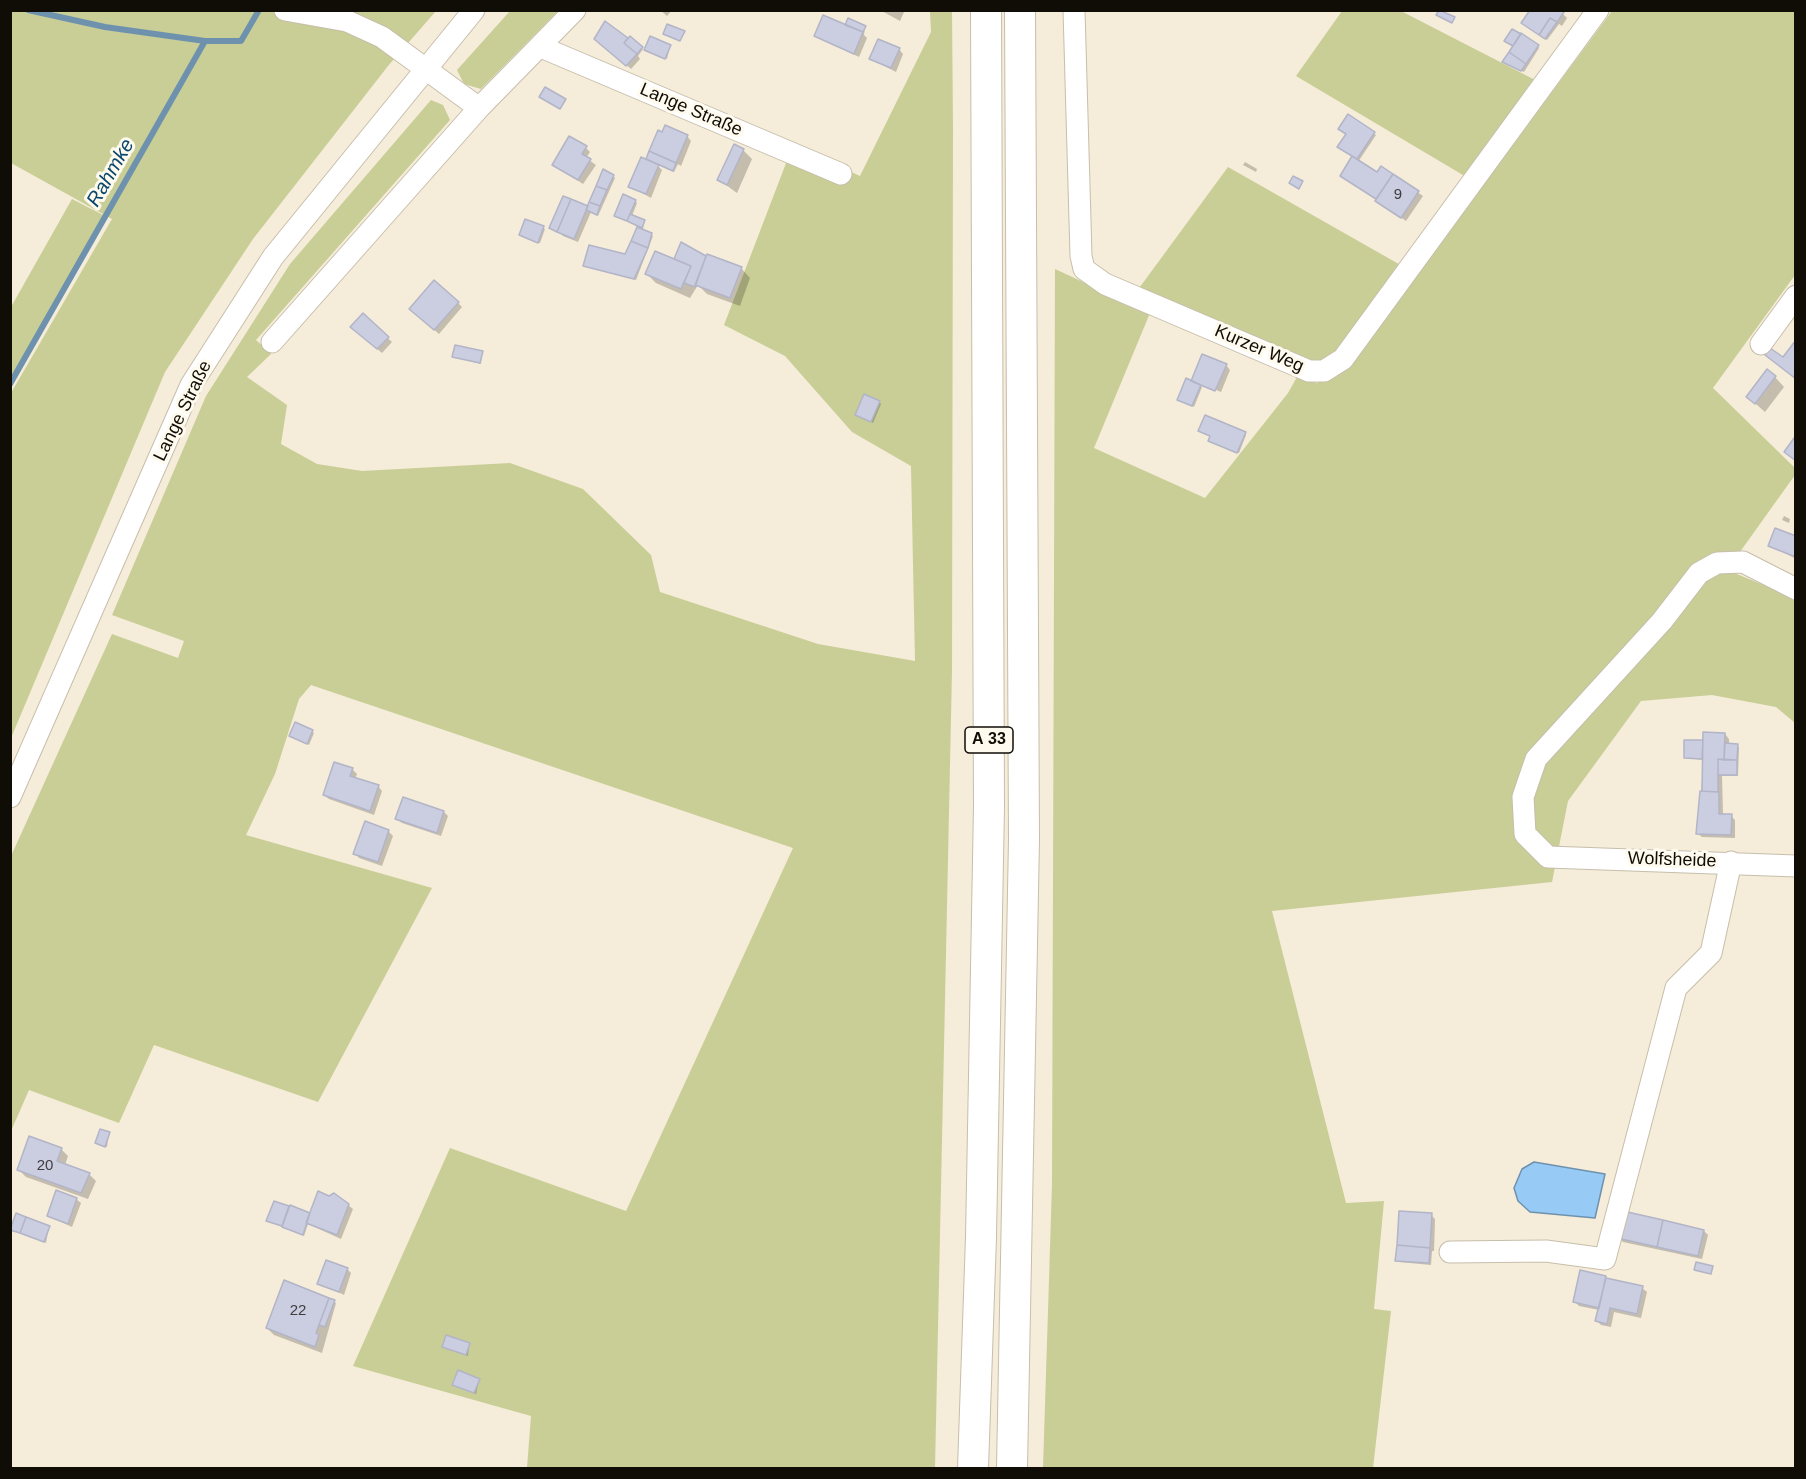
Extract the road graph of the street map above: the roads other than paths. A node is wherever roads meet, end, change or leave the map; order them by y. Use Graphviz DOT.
graph roads {
  1 [pos="285,10"];
  2 [pos="474,10"];
  3 [pos="575,10"];
  4 [pos="986,10"];
  5 [pos="1020,10"];
  6 [pos="1074,10"];
  7 [pos="1598,10"];
  8 [pos="541,47"];
  9 [pos="425,67"];
  10 [pos="479,108"];
  11 [pos="841,174"];
  12 [pos="1796,296"];
  13 [pos="272,342"];
  14 [pos="1761,344"];
  15 [pos="1796,590"];
  16 [pos="10,796"];
  17 [pos="1731,862"];
  18 [pos="1796,866"];
  19 [pos="1450,1252"];
  20 [pos="973,1468"];
  21 [pos="1012,1468"];
  1 -- 9 [label="street"];
  2 -- 9 [label="street, Lange Straße"];
  3 -- 8 [label="street"];
  4 -- 20 [label="highway, A 33"];
  5 -- 21 [label="highway, A 33"];
  6 -- 7 [label="street, Kurzer Weg"];
  8 -- 10 [label="street"];
  8 -- 11 [label="street, Lange Straße"];
  9 -- 10 [label="street"];
  9 -- 16 [label="street, Lange Straße"];
  10 -- 13 [label="street"];
  12 -- 14 [label="street"];
  15 -- 17 [label="street, Wolfsheide"];
  17 -- 18 [label="street, Wolfsheide"];
  17 -- 19 [label="street"];
}
